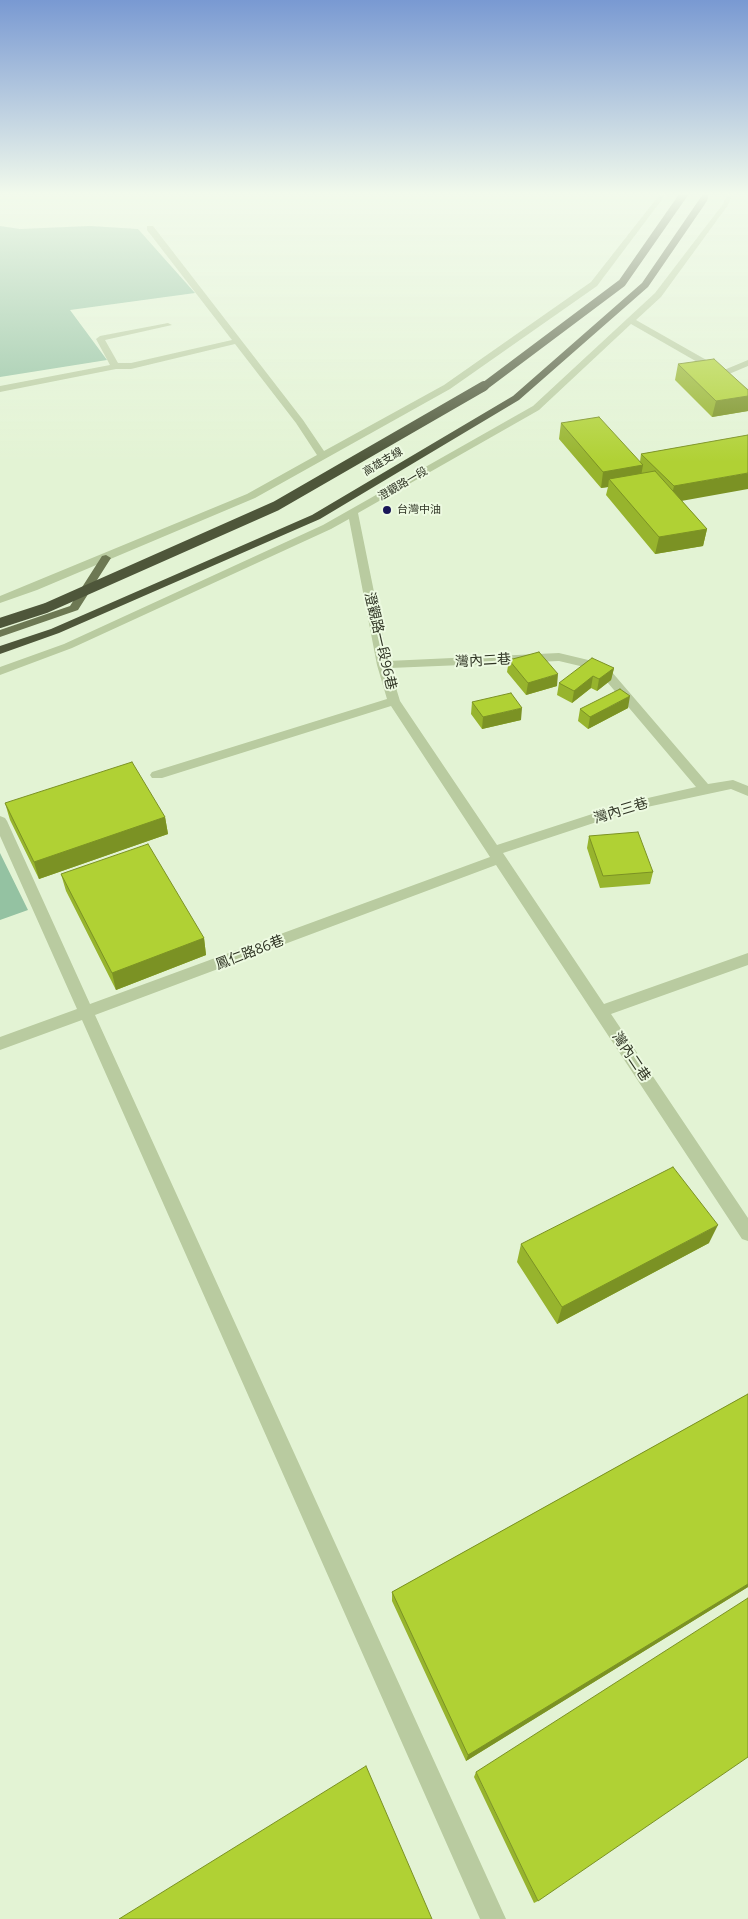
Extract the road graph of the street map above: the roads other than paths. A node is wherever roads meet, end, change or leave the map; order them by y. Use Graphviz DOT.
graph roads {
  1 [pos="192,284"];
  2 [pos="594,284"];
  3 [pos="621,284"];
  4 [pos="646,284"];
  5 [pos="667,284"];
  6 [pos="631,321"];
  7 [pos="168,325"];
  8 [pos="237,342"];
  9 [pos="748,363"];
  10 [pos="115,366"];
  11 [pos="723,373"];
  12 [pos="0,389"];
  13 [pos="748,394"];
  14 [pos="322,456"];
  15 [pos="353,513"];
  16 [pos="106,558"];
  17 [pos="0,600"];
  18 [pos="0,623"];
  19 [pos="0,634"];
  20 [pos="0,650"];
  21 [pos="383,666"];
  22 [pos="0,671"];
  23 [pos="394,701"];
  24 [pos="157,775"];
  25 [pos="705,789"];
  26 [pos="748,792"];
  27 [pos="0,821"];
  28 [pos="497,855"];
  29 [pos="748,959"];
  30 [pos="601,1011"];
  31 [pos="86,1014"];
  32 [pos="0,1044"];
  33 [pos="748,1233"];
  34 [pos="493,1919"];
  1 -- 8 [label="street"];
  2 -- 14 [label="street"];
  3 -- 18 [label="highway, 高雄支線, bridge"];
  4 -- 20 [label="highway, 高雄支線"];
  5 -- 6 [label="street, 澄觀路一段"];
  6 -- 11 [label="street"];
  6 -- 15 [label="street, 澄觀路一段"];
  7 -- 10 [label="street"];
  8 -- 10 [label="street"];
  8 -- 14 [label="street"];
  9 -- 11 [label="street"];
  10 -- 12 [label="street"];
  11 -- 13 [label="street"];
  14 -- 16 [label="street"];
  15 -- 21 [label="street, 澄觀路一段96巷"];
  15 -- 22 [label="street, 澄觀路一段"];
  16 -- 17 [label="street"];
  16 -- 19 [label="main road"];
  21 -- 23 [label="street, 澄觀路一段96巷"];
  21 -- 25 [label="street, 灣內二巷"];
  23 -- 24 [label="street"];
  23 -- 28 [label="street, 澄觀路一段96巷"];
  25 -- 26 [label="street, 灣內三巷"];
  25 -- 28 [label="street, 灣內三巷"];
  27 -- 31 [label="street"];
  28 -- 30 [label="street"];
  28 -- 31 [label="street, 鳳仁路86巷"];
  29 -- 30 [label="street"];
  30 -- 33 [label="street, 灣內二巷"];
  31 -- 32 [label="street, 鳳仁路86巷"];
  31 -- 34 [label="street"];
}
